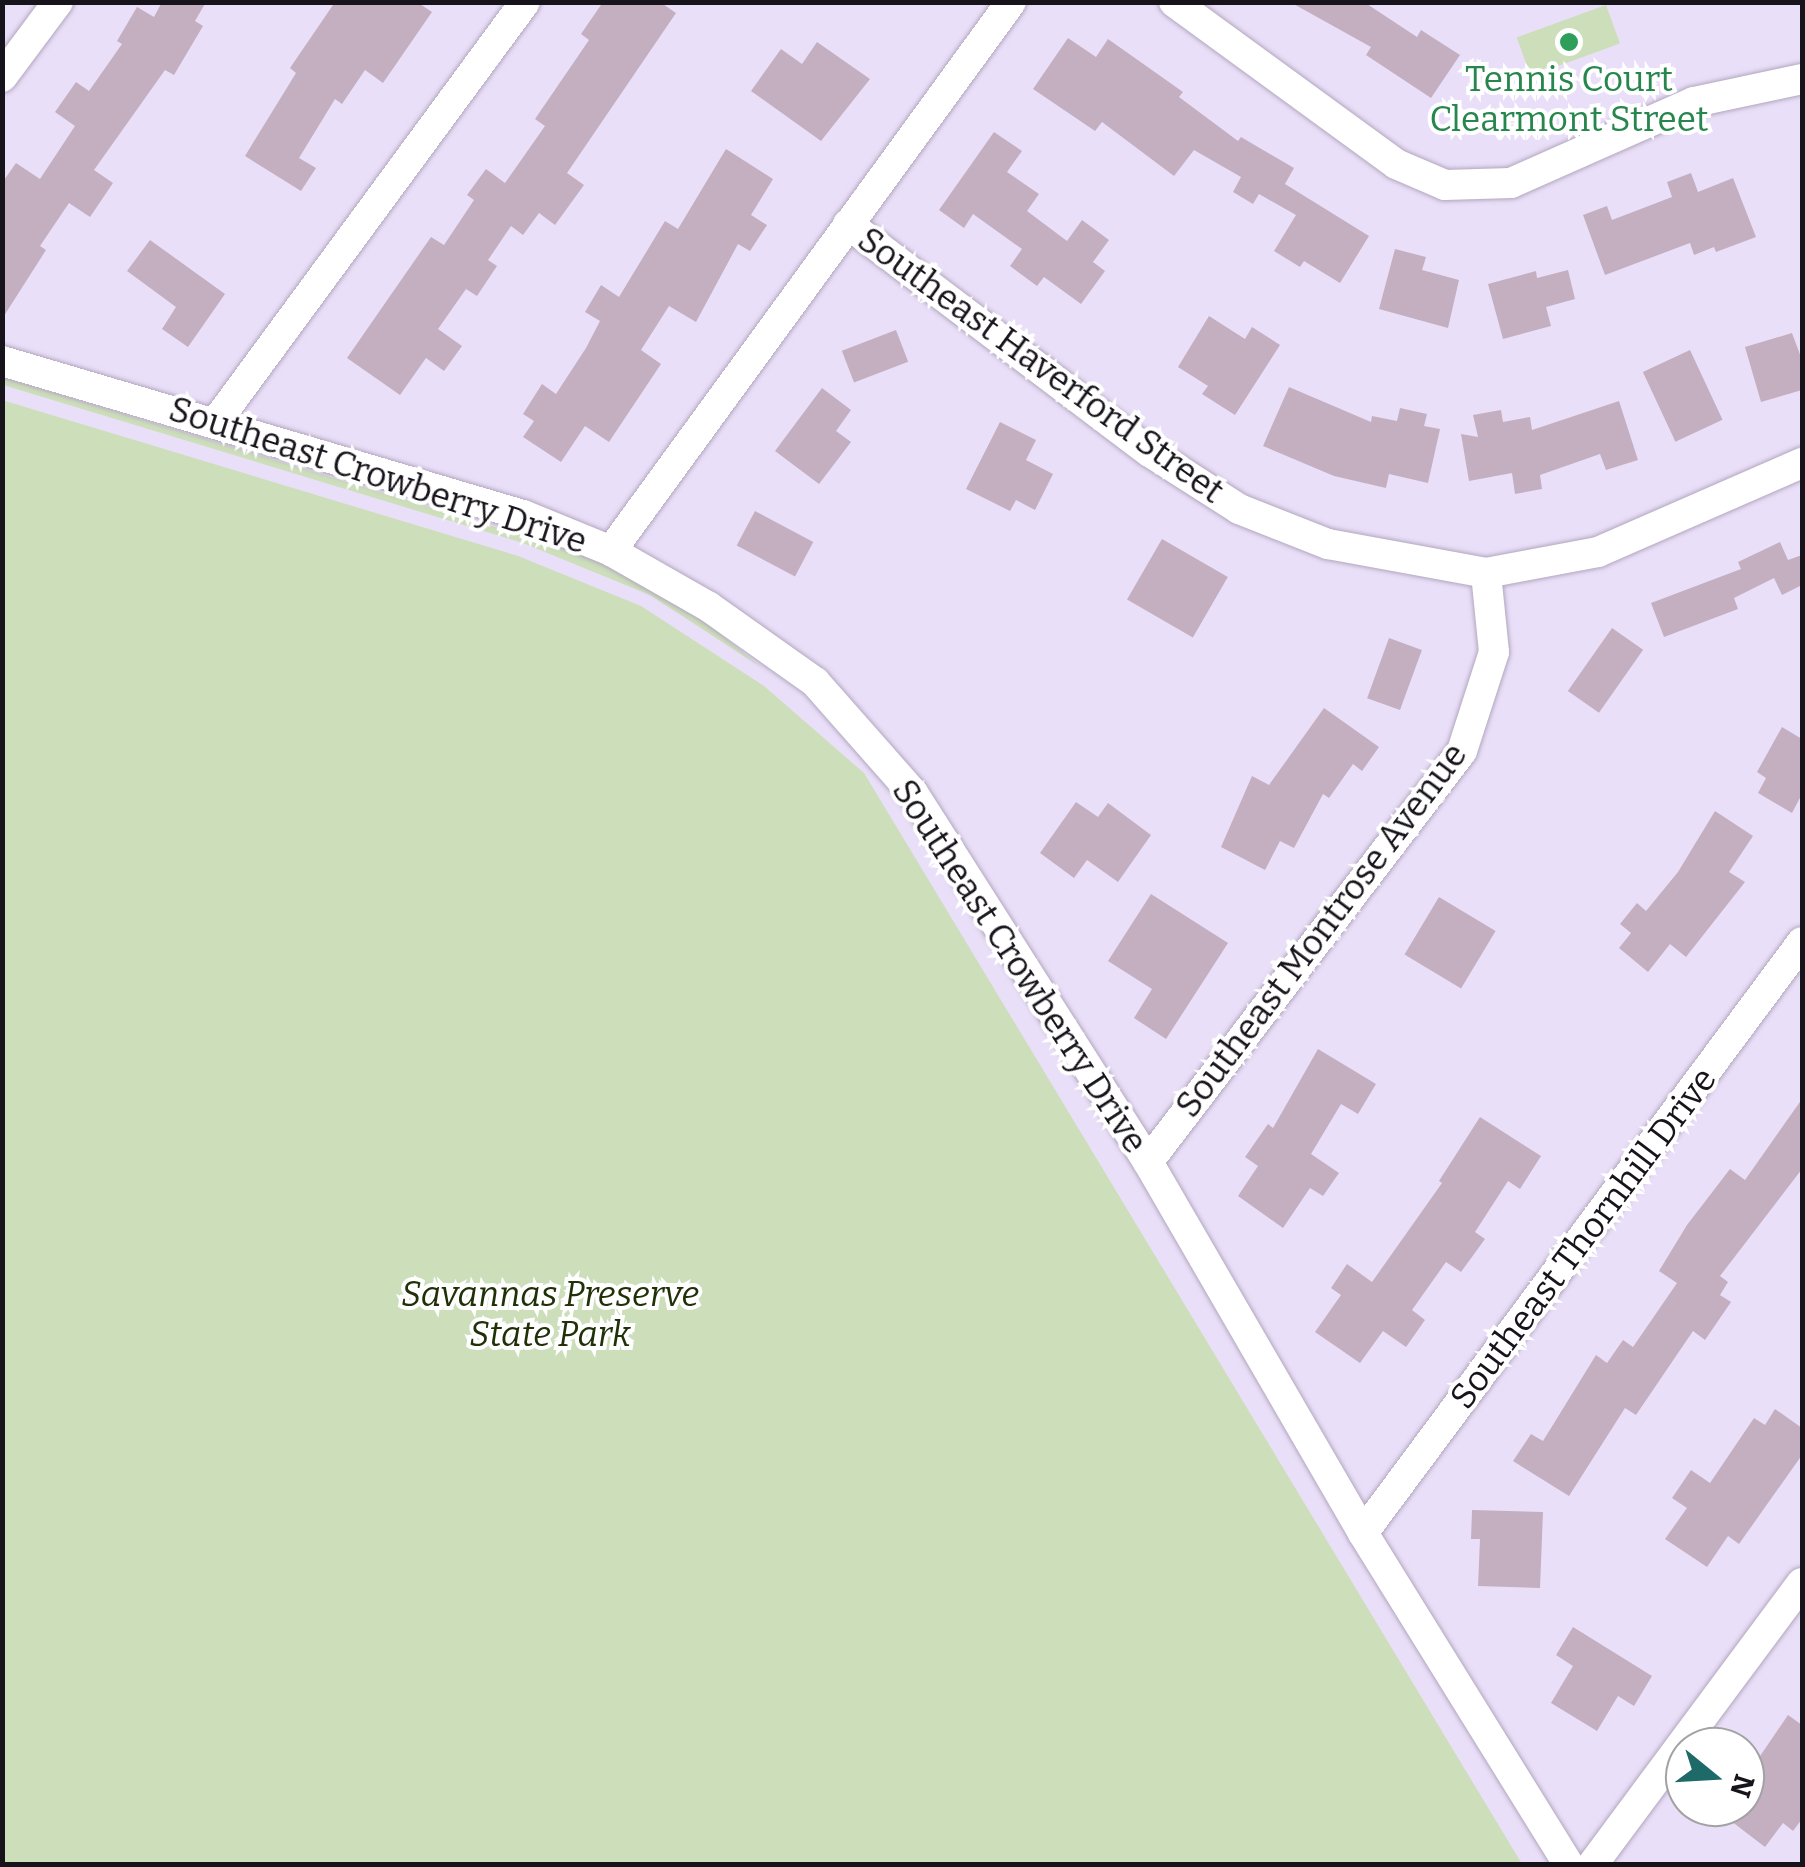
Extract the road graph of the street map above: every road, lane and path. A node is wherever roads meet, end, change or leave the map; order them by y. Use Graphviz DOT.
graph roads {
  1 [pos="58,2"];
  2 [pos="525,2"];
  3 [pos="1012,2"];
  4 [pos="1174,2"];
  5 [pos="2,77"];
  6 [pos="1802,79"];
  7 [pos="848,224"];
  8 [pos="2,362"];
  9 [pos="216,422"];
  10 [pos="1802,463"];
  11 [pos="611,551"];
  12 [pos="1486,574"];
  13 [pos="1802,942"];
  14 [pos="1148,1162"];
  15 [pos="1363,1534"];
  16 [pos="1802,1583"];
  17 [pos="1568,1864"];
  18 [pos="1593,1864"];
  1 -- 5 [label="street"];
  2 -- 9 [label="street"];
  3 -- 7 [label="street"];
  4 -- 6 [label="street"];
  7 -- 11 [label="street"];
  7 -- 12 [label="street, Southeast Haverford Street"];
  8 -- 9 [label="street, Southeast Crowberry Drive"];
  9 -- 11 [label="street, Southeast Crowberry Drive"];
  10 -- 12 [label="street, Southeast Haverford Street"];
  11 -- 14 [label="street, Southeast Crowberry Drive"];
  12 -- 14 [label="street, Southeast Montrose Avenue"];
  13 -- 15 [label="street, Southeast Thornhill Drive"];
  14 -- 15 [label="street, Southeast Crowberry Drive"];
  15 -- 17 [label="street, Southeast Crowberry Drive"];
  16 -- 18 [label="street"];
}
